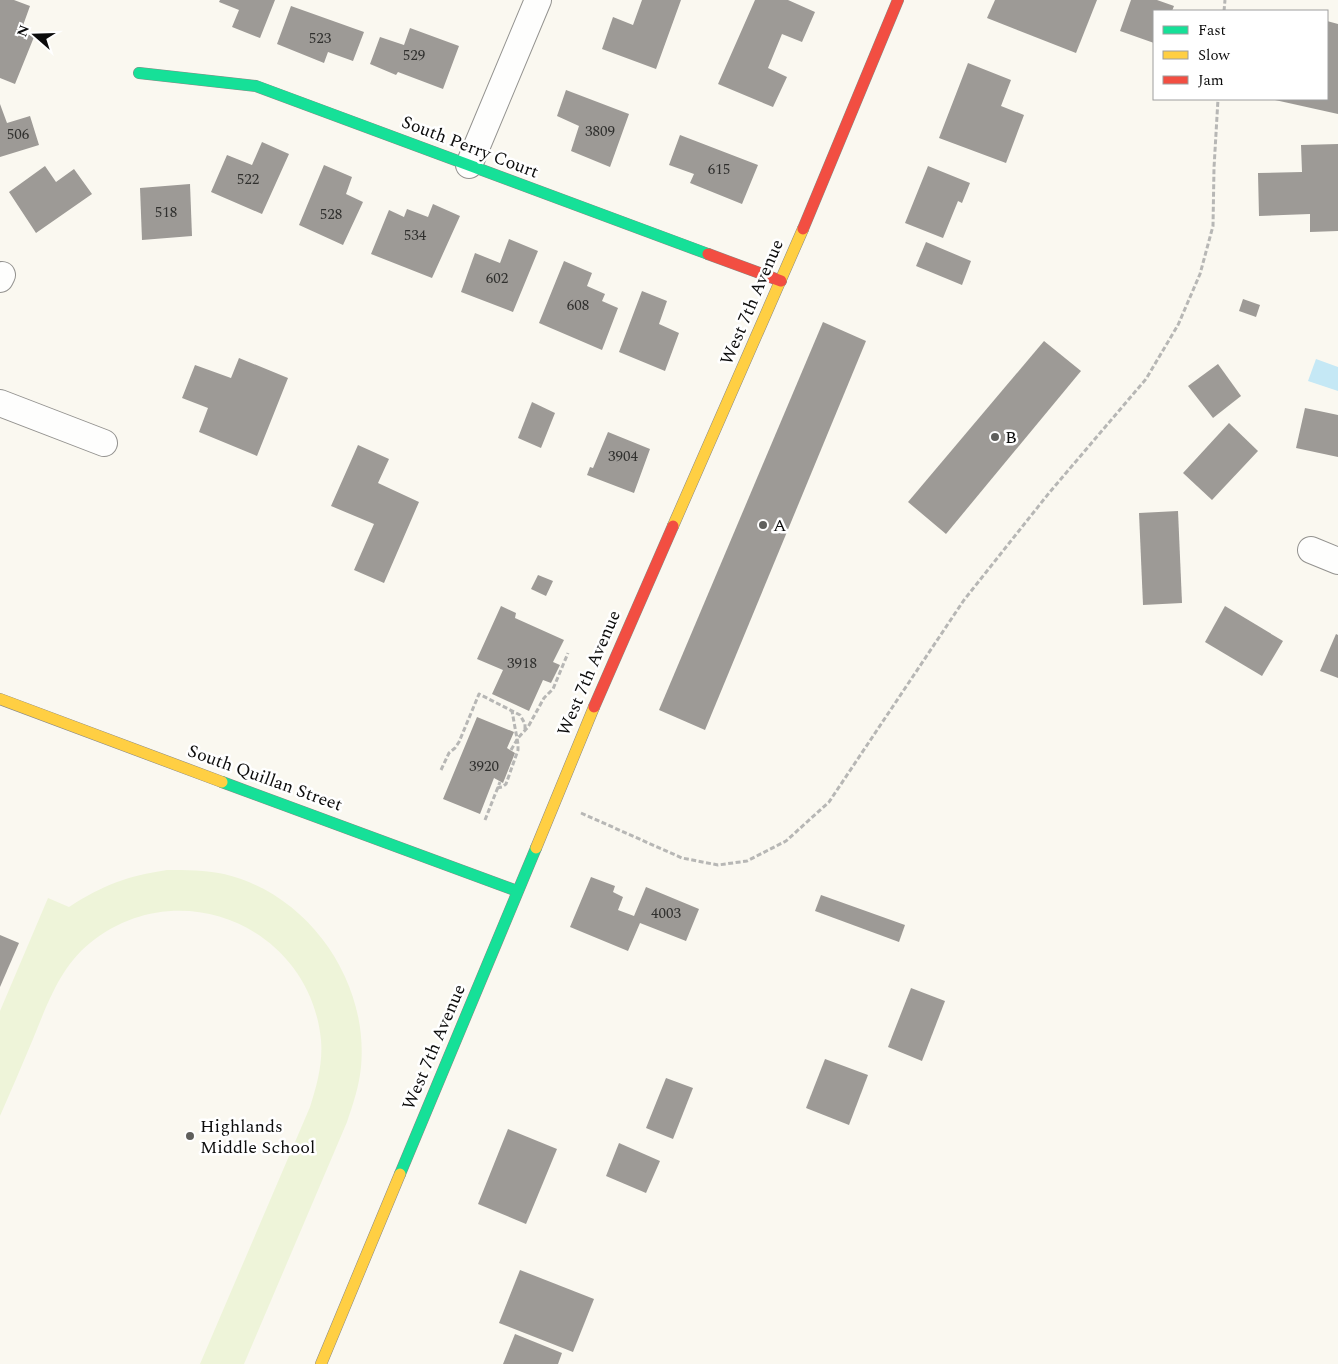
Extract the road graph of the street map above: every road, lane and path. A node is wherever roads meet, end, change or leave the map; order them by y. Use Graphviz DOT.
graph roads {
  1 [pos="538,0"];
  2 [pos="898,0"];
  3 [pos="140,73"];
  4 [pos="1218,100"];
  5 [pos="470,165"];
  6 [pos="781,281"];
  7 [pos="0,403"];
  8 [pos="104,443"];
  9 [pos="1311,550"];
  10 [pos="1338,560"];
  11 [pos="568,653"];
  12 [pos="0,699"];
  13 [pos="512,711"];
  14 [pos="525,731"];
  15 [pos="517,740"];
  16 [pos="511,750"];
  17 [pos="442,770"];
  18 [pos="500,782"];
  19 [pos="498,788"];
  20 [pos="555,801"];
  21 [pos="485,820"];
  22 [pos="517,891"];
  23 [pos="321,1364"];
  1 -- 5 [label="street"];
  2 -- 6 [label="street, West 7th Avenue"];
  3 -- 5 [label="street, South Perry Court"];
  4 -- 20 [label="path"];
  5 -- 6 [label="street, South Perry Court"];
  6 -- 20 [label="street, West 7th Avenue"];
  7 -- 8 [label="street"];
  9 -- 10 [label="street"];
  11 -- 14 [label="path"];
  12 -- 22 [label="street, South Quillan Street"];
  13 -- 14 [label="path"];
  13 -- 15 [label="path"];
  13 -- 17 [label="path"];
  14 -- 15 [label="path"];
  15 -- 16 [label="path"];
  15 -- 19 [label="path"];
  18 -- 19 [label="path"];
  19 -- 21 [label="path"];
  20 -- 22 [label="street, West 7th Avenue"];
  22 -- 23 [label="street, West 7th Avenue"];
}
